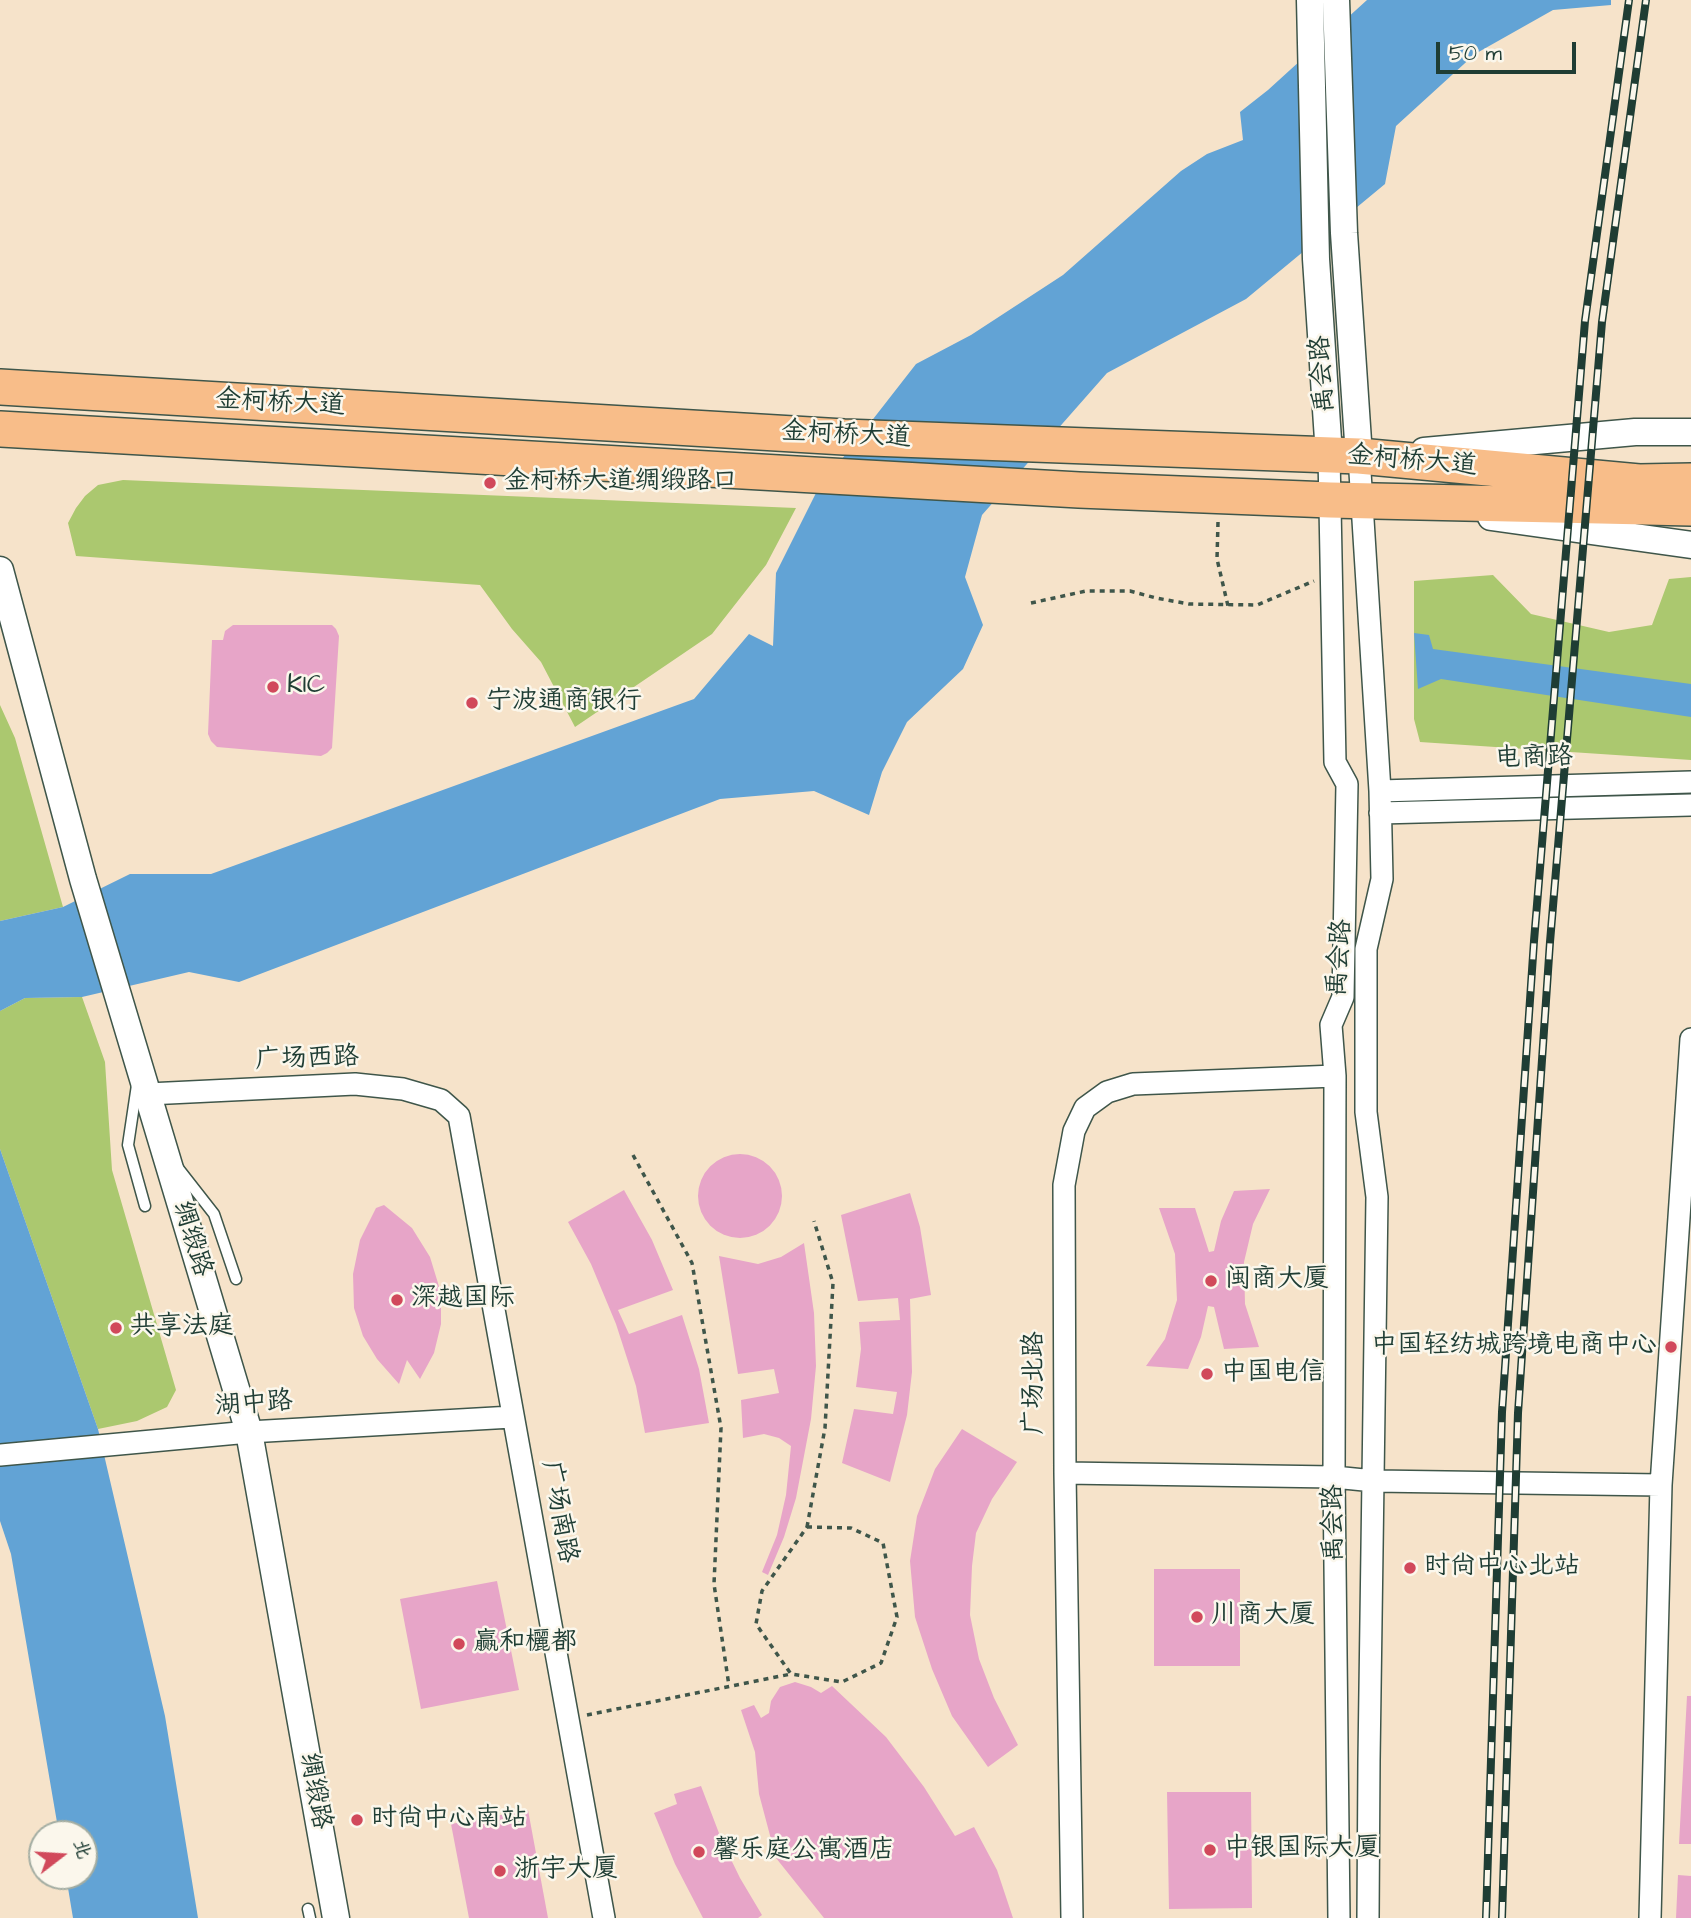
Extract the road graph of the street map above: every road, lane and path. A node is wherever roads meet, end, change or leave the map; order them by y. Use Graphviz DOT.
graph roads {
  1 [pos="1336,4"];
  2 [pos="1310,12"];
  3 [pos="0,387"];
  4 [pos="0,429"];
  5 [pos="1691,432"];
  6 [pos="1344,456"];
  7 [pos="1691,481"];
  8 [pos="1219,495"];
  9 [pos="1346,500"];
  10 [pos="1691,508"];
  11 [pos="1691,545"];
  12 [pos="0,570"];
  13 [pos="1331,572"];
  14 [pos="1031,603"];
  15 [pos="1228,606"];
  16 [pos="1691,782"];
  17 [pos="1380,791"];
  18 [pos="1691,805"];
  19 [pos="1380,813"];
  20 [pos="1691,1040"];
  21 [pos="139,1065"];
  22 [pos="1335,1076"];
  23 [pos="148,1094"];
  24 [pos="459,1116"];
  25 [pos="165,1152"];
  26 [pos="633,1155"];
  27 [pos="145,1206"];
  28 [pos="814,1221"];
  29 [pos="236,1279"];
  30 [pos="512,1418"];
  31 [pos="249,1432"];
  32 [pos="0,1455"];
  33 [pos="1065,1473"];
  34 [pos="1334,1477"];
  35 [pos="1374,1481"];
  36 [pos="1661,1485"];
  37 [pos="807,1527"];
  38 [pos="791,1674"];
  39 [pos="729,1686"];
  40 [pos="568,1719"];
  41 [pos="336,1918"];
  42 [pos="604,1918"];
  43 [pos="1072,1918"];
  44 [pos="1339,1918"];
  45 [pos="1368,1918"];
  46 [pos="1650,1918"];
  1 -- 6 [label="street, 禹会路"];
  2 -- 6 [label="street, 禹会路"];
  3 -- 6 [label="main road, 金柯桥大道"];
  4 -- 8 [label="main road, 金柯桥大道"];
  5 -- 6 [label="street"];
  6 -- 7 [label="main road, 金柯桥大道"];
  6 -- 9 [label="street, 禹会路"];
  6 -- 9 [label="street, 禹会路"];
  8 -- 9 [label="main road, 金柯桥大道"];
  8 -- 15 [label="path"];
  9 -- 10 [label="main road, 金柯桥大道"];
  9 -- 11 [label="street"];
  9 -- 13 [label="street, 禹会路"];
  9 -- 17 [label="street, 禹会路"];
  12 -- 21 [label="street, 绸缎路"];
  13 -- 15 [label="path"];
  13 -- 22 [label="street, 禹会路"];
  14 -- 15 [label="path"];
  16 -- 17 [label="street, 电商路"];
  17 -- 19 [label="street, 禹会路"];
  18 -- 19 [label="street, 电商路"];
  19 -- 35 [label="street, 禹会路"];
  20 -- 36 [label="street"];
  21 -- 23 [label="street, 绸缎路"];
  21 -- 27 [label="lane"];
  22 -- 33 [label="street, 广场北路"];
  22 -- 34 [label="street, 禹会路"];
  23 -- 24 [label="street, 广场西路"];
  23 -- 25 [label="street, 绸缎路"];
  24 -- 30 [label="street, 广场南路"];
  25 -- 29 [label="lane"];
  25 -- 31 [label="street, 绸缎路"];
  26 -- 39 [label="path"];
  28 -- 37 [label="path"];
  30 -- 31 [label="street, 湖中路"];
  30 -- 40 [label="street, 广场南路"];
  31 -- 32 [label="street, 湖中路"];
  31 -- 41 [label="street, 绸缎路"];
  33 -- 34 [label="street"];
  33 -- 43 [label="street, 广场北路"];
  34 -- 35 [label="street"];
  34 -- 44 [label="street, 禹会路"];
  35 -- 36 [label="street"];
  35 -- 45 [label="street, 禹会路"];
  36 -- 46 [label="street"];
  37 -- 38 [label="path"];
  37 -- 38 [label="path"];
  38 -- 39 [label="path"];
  39 -- 40 [label="path"];
  40 -- 42 [label="street, 广场南路"];
}
